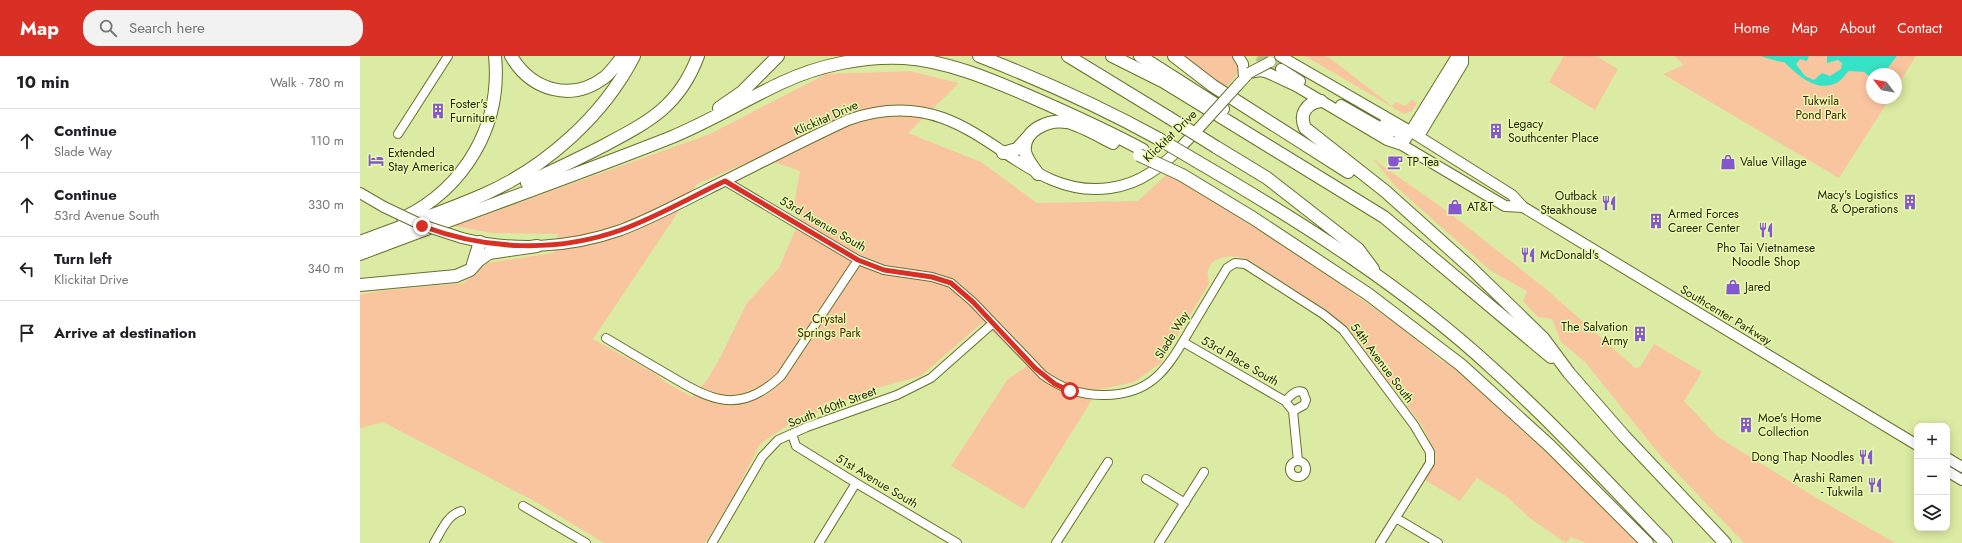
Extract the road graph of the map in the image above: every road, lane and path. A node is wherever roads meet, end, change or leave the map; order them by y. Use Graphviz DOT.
graph roads {
  1 [pos="448,56"];
  2 [pos="495,56"];
  3 [pos="511,56"];
  4 [pos="623,56"];
  5 [pos="634,56"];
  6 [pos="698,56"];
  7 [pos="778,56"];
  8 [pos="979,56"];
  9 [pos="1068,56"];
  10 [pos="1112,56"];
  11 [pos="1140,56"];
  12 [pos="1152,56"];
  13 [pos="1174,56"];
  14 [pos="1238,56"];
  15 [pos="1261,56"];
  16 [pos="1458,56"];
  17 [pos="1463,56"];
  18 [pos="1282,57"];
  19 [pos="1270,62"];
  20 [pos="1280,69"];
  21 [pos="1247,76"];
  22 [pos="1181,81"];
  23 [pos="1321,101"];
  24 [pos="398,134"];
  25 [pos="1030,135"];
  26 [pos="673,136"];
  27 [pos="1410,138"];
  28 [pos="1141,152"];
  29 [pos="1003,153"];
  30 [pos="1160,165"];
  31 [pos="1038,174"];
  32 [pos="1182,175"];
  33 [pos="1456,177"];
  34 [pos="725,181"];
  35 [pos="1495,184"];
  36 [pos="1343,191"];
  37 [pos="360,193"];
  38 [pos="1523,207"];
  39 [pos="459,216"];
  40 [pos="1413,216"];
  41 [pos="360,237"];
  42 [pos="360,242"];
  43 [pos="480,242"];
  44 [pos="538,246"];
  45 [pos="360,254"];
  46 [pos="858,260"];
  47 [pos="1235,263"];
  48 [pos="470,270"];
  49 [pos="1378,277"];
  50 [pos="360,285"];
  51 [pos="992,324"];
  52 [pos="606,338"];
  53 [pos="1183,342"];
  54 [pos="1569,372"];
  55 [pos="1285,401"];
  56 [pos="1293,411"];
  57 [pos="792,434"];
  58 [pos="1914,443"];
  59 [pos="1949,459"];
  60 [pos="1108,462"];
  61 [pos="1298,462"];
  62 [pos="1962,467"];
  63 [pos="1204,472"];
  64 [pos="1950,473"];
  65 [pos="1146,479"];
  66 [pos="1962,480"];
  67 [pos="856,483"];
  68 [pos="1185,503"];
  69 [pos="523,506"];
  70 [pos="460,511"];
  71 [pos="1396,518"];
  72 [pos="434,543"];
  73 [pos="586,543"];
  74 [pos="712,543"];
  75 [pos="819,543"];
  76 [pos="956,543"];
  77 [pos="1056,543"];
  78 [pos="1159,543"];
  79 [pos="1380,543"];
  80 [pos="1438,543"];
  81 [pos="1647,543"];
  82 [pos="1666,543"];
  83 [pos="1725,543"];
  1 -- 24 [label="street"];
  2 -- 41 [label="highway"];
  3 -- 4 [label="highway"];
  5 -- 42 [label="highway"];
  6 -- 39 [label="highway"];
  7 -- 26 [label="highway"];
  8 -- 49 [label="highway, bridge"];
  9 -- 49 [label="highway, bridge"];
  10 -- 36 [label="highway"];
  11 -- 22 [label="highway"];
  12 -- 22 [label="highway"];
  13 -- 40 [label="highway"];
  14 -- 21 [label="main road"];
  15 -- 21 [label="main road, Klickitat Drive, bridge"];
  16 -- 27 [label="main road"];
  17 -- 27 [label="main road"];
  18 -- 19 [label="main road"];
  18 -- 27 [label="main road, Southcenter Parkway"];
  19 -- 21 [label="main road, bridge"];
  19 -- 27 [label="main road"];
  20 -- 27 [label="main road, Southcenter Parkway"];
  21 -- 23 [label="main road"];
  21 -- 30 [label="main road, Klickitat Drive, bridge"];
  22 -- 36 [label="highway"];
  23 -- 27 [label="main road"];
  23 -- 40 [label="highway"];
  25 -- 28 [label="highway"];
  25 -- 29 [label="highway"];
  25 -- 31 [label="highway"];
  26 -- 28 [label="highway"];
  26 -- 39 [label="highway"];
  27 -- 33 [label="main road, Southcenter Parkway"];
  27 -- 35 [label="main road, Southcenter Parkway"];
  28 -- 30 [label="highway, bridge"];
  28 -- 32 [label="highway, bridge"];
  29 -- 31 [label="main road, Klickitat Drive"];
  29 -- 34 [label="main road, Klickitat Drive"];
  30 -- 31 [label="main road, Klickitat Drive"];
  30 -- 32 [label="highway, bridge"];
  32 -- 81 [label="highway"];
  33 -- 35 [label="main road"];
  33 -- 38 [label="main road, Southcenter Parkway"];
  34 -- 44 [label="main road, Klickitat Drive"];
  34 -- 46 [label="street, 53rd Avenue South"];
  35 -- 38 [label="main road, Southcenter Parkway"];
  36 -- 54 [label="highway"];
  37 -- 43 [label="main road, Klickitat Drive, bridge"];
  38 -- 58 [label="main road, Southcenter Parkway"];
  39 -- 45 [label="highway"];
  40 -- 54 [label="highway"];
  43 -- 44 [label="main road, Klickitat Drive"];
  43 -- 48 [label="highway"];
  44 -- 48 [label="highway"];
  46 -- 51 [label="street, 53rd Avenue South"];
  46 -- 52 [label="street"];
  47 -- 53 [label="street, Slade Way"];
  47 -- 71 [label="street, 54th Avenue South"];
  48 -- 50 [label="highway"];
  49 -- 82 [label="highway"];
  51 -- 53 [label="street, Slade Way"];
  51 -- 57 [label="street, South 160th Street"];
  53 -- 55 [label="street, 53rd Place South"];
  54 -- 83 [label="highway"];
  55 -- 56 [label="street, 53rd Place South"];
  55 -- 56 [label="street, 53rd Place South"];
  56 -- 61 [label="street"];
  57 -- 67 [label="street, 51st Avenue South"];
  57 -- 74 [label="street, South 160th Street"];
  59 -- 62 [label="main road"];
  60 -- 77 [label="street"];
  63 -- 68 [label="street"];
  64 -- 66 [label="main road"];
  65 -- 68 [label="street"];
  67 -- 75 [label="street"];
  67 -- 76 [label="street, 51st Avenue South"];
  68 -- 78 [label="street"];
  69 -- 73 [label="street"];
  70 -- 72 [label="street"];
  71 -- 79 [label="street"];
  71 -- 80 [label="street"];
}
